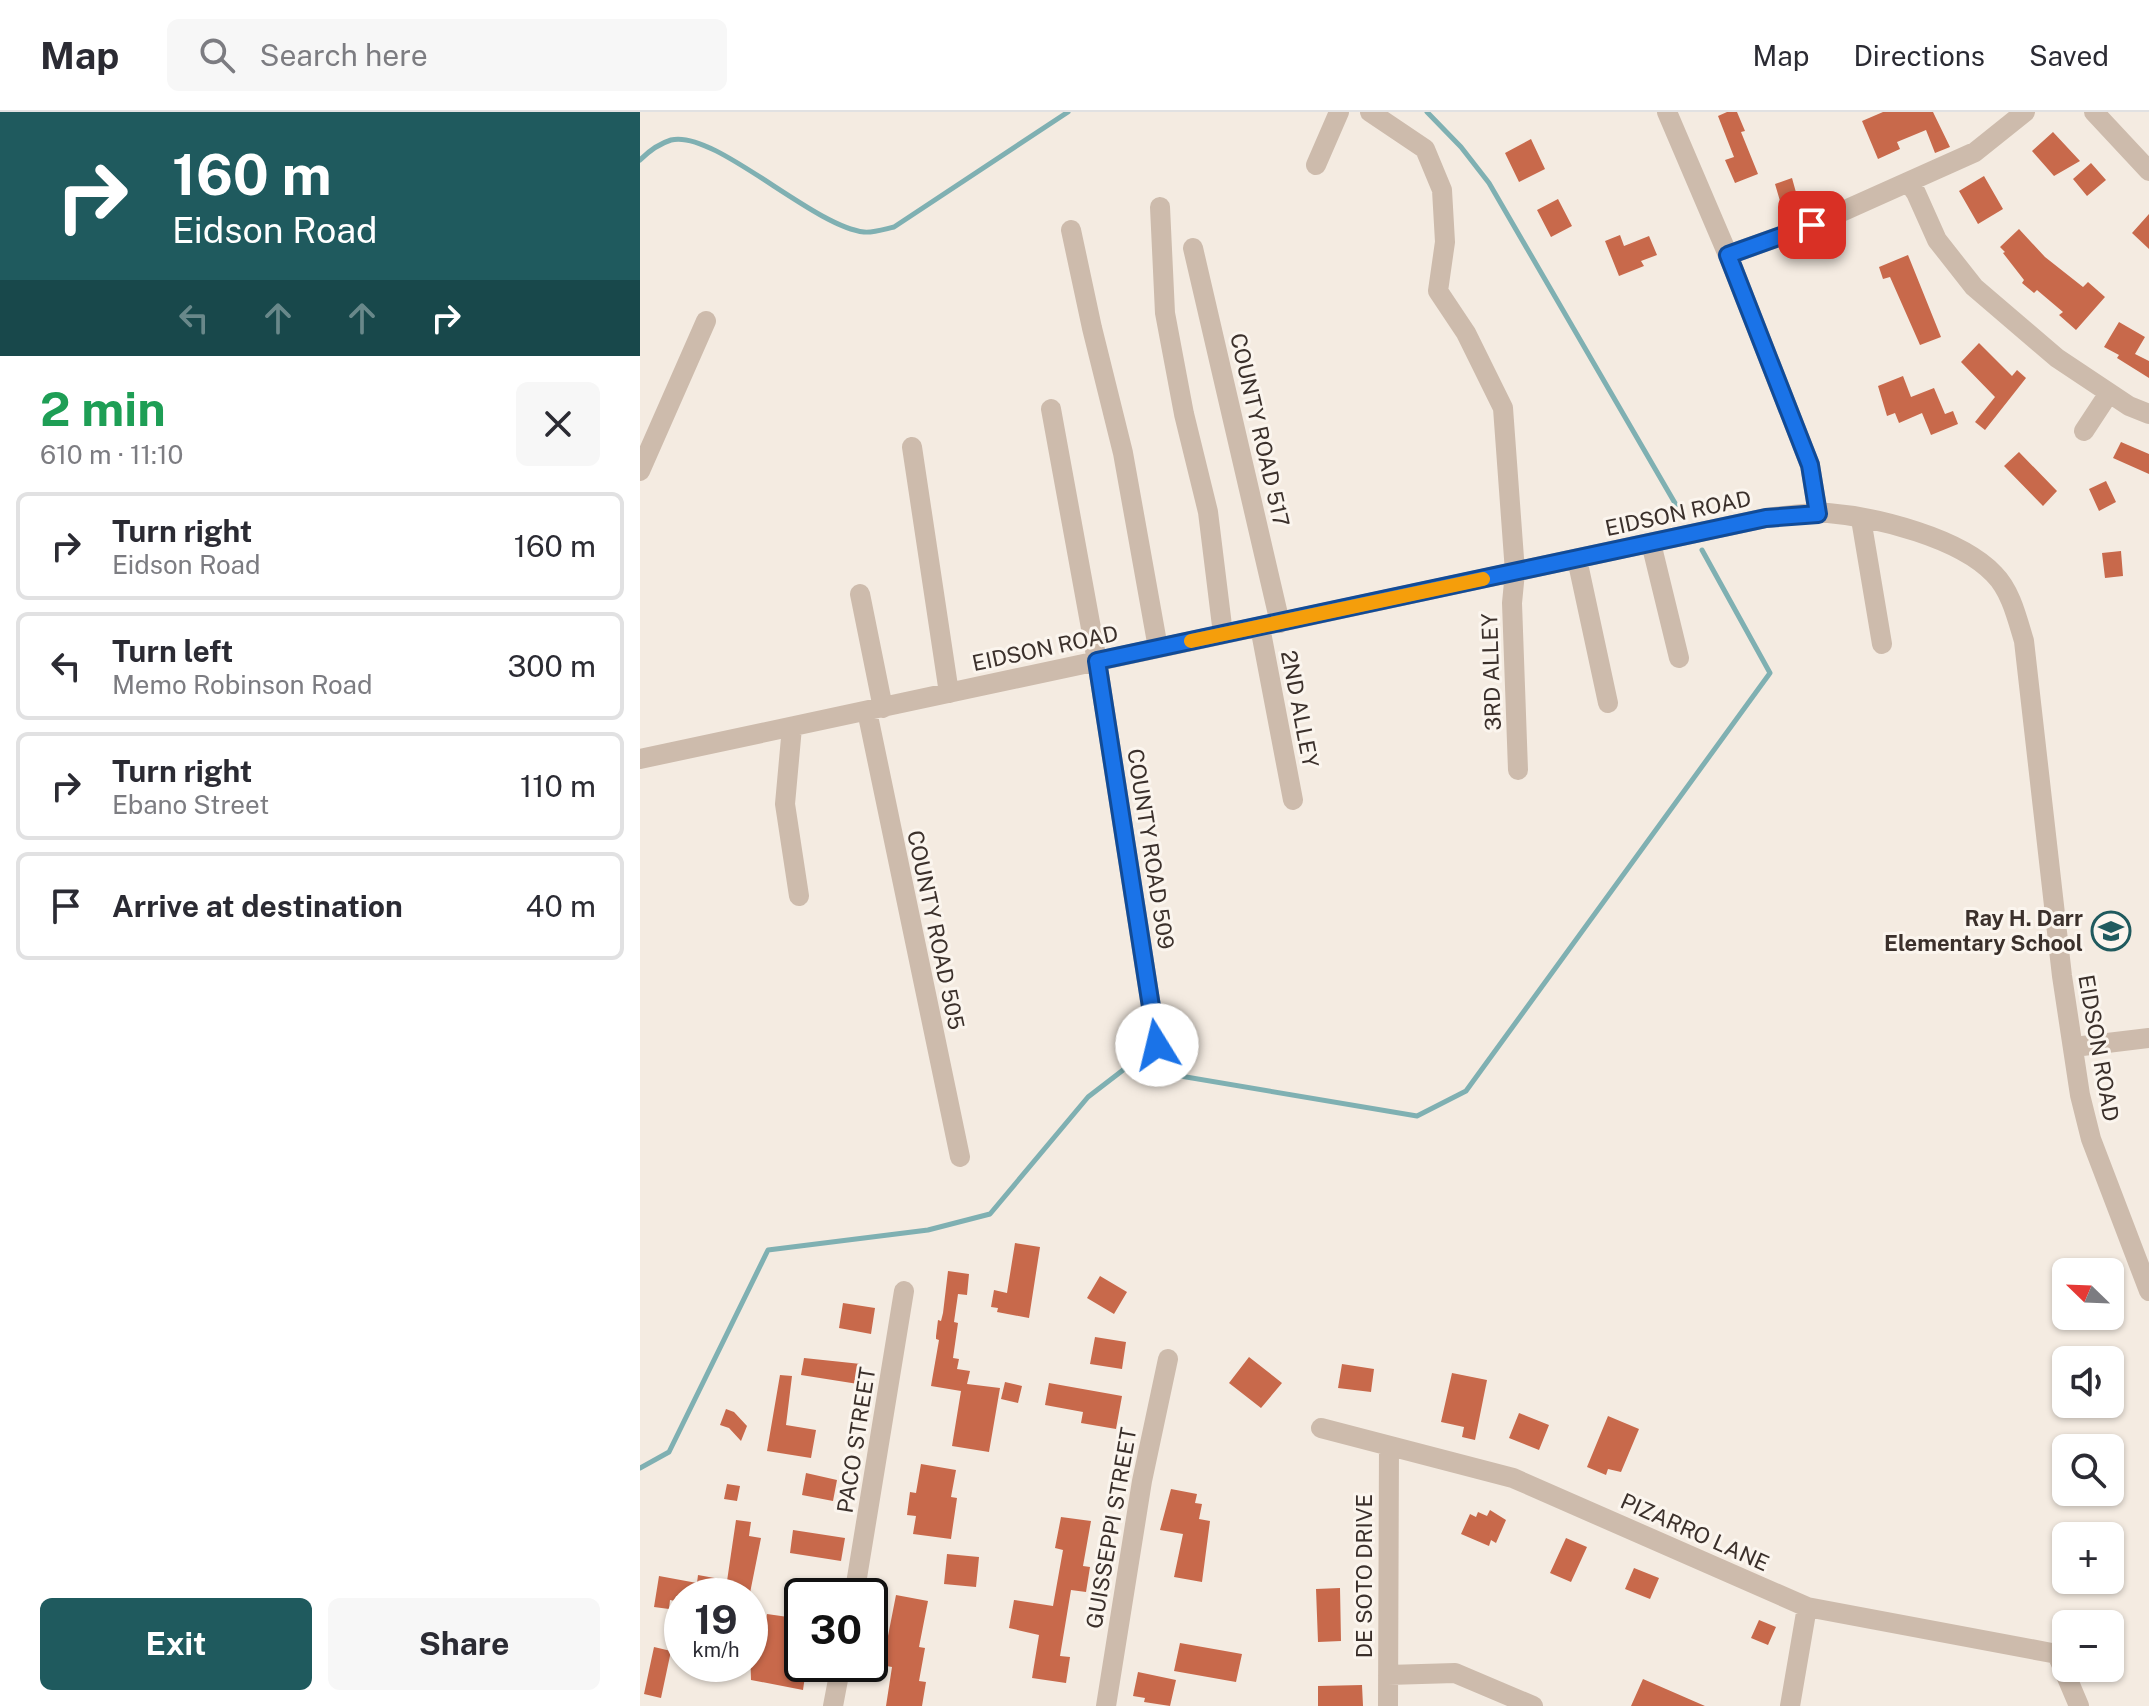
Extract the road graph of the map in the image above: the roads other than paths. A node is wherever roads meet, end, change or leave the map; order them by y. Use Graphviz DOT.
graph roads {
  1 [pos="1339,112"];
  2 [pos="1370,112"];
  3 [pos="1667,112"];
  4 [pos="2025,112"];
  5 [pos="2094,112"];
  6 [pos="1316,165"];
  7 [pos="2149,171"];
  8 [pos="1909,183"];
  9 [pos="1160,207"];
  10 [pos="1071,230"];
  11 [pos="1193,248"];
  12 [pos="1728,255"];
  13 [pos="706,321"];
  14 [pos="2109,393"];
  15 [pos="1051,409"];
  16 [pos="2149,414"];
  17 [pos="2084,431"];
  18 [pos="912,447"];
  19 [pos="640,471"];
  20 [pos="1818,514"];
  21 [pos="1861,519"];
  22 [pos="1651,543"];
  23 [pos="1577,559"];
  24 [pos="1515,572"];
  25 [pos="860,594"];
  26 [pos="1270,625"];
  27 [pos="1223,634"];
  28 [pos="1882,644"];
  29 [pos="1158,648"];
  30 [pos="1679,658"];
  31 [pos="1097,661"];
  32 [pos="949,693"];
  33 [pos="1608,703"];
  34 [pos="875,710"];
  35 [pos="792,727"];
  36 [pos="640,759"];
  37 [pos="1518,770"];
  38 [pos="1293,800"];
  39 [pos="799,896"];
  40 [pos="2149,1038"];
  41 [pos="1157,1045"];
  42 [pos="2074,1047"];
  43 [pos="960,1157"];
  44 [pos="904,1291"];
  45 [pos="2149,1291"];
  46 [pos="1168,1359"];
  47 [pos="1321,1428"];
  48 [pos="1389,1446"];
  49 [pos="857,1578"];
  50 [pos="1807,1607"];
  51 [pos="1388,1675"];
  52 [pos="838,1682"];
  53 [pos="833,1706"];
  54 [pos="1106,1706"];
  55 [pos="1388,1706"];
  56 [pos="1533,1706"];
  57 [pos="1790,1706"];
  58 [pos="2079,1706"];
  1 -- 6 [label="street"];
  2 -- 24 [label="street, 3RD ALLEY"];
  3 -- 12 [label="street"];
  4 -- 8 [label="street"];
  5 -- 7 [label="street"];
  8 -- 12 [label="street"];
  8 -- 14 [label="street"];
  9 -- 27 [label="street"];
  10 -- 29 [label="street"];
  11 -- 26 [label="street, COUNTY ROAD 517"];
  12 -- 20 [label="street"];
  13 -- 19 [label="street"];
  14 -- 16 [label="street"];
  14 -- 17 [label="street"];
  15 -- 31 [label="street, COUNTY ROAD 509"];
  18 -- 32 [label="street"];
  20 -- 21 [label="street, EIDSON ROAD"];
  20 -- 22 [label="street, EIDSON ROAD"];
  21 -- 28 [label="street"];
  21 -- 42 [label="street, EIDSON ROAD"];
  22 -- 23 [label="street, EIDSON ROAD"];
  22 -- 30 [label="street"];
  23 -- 24 [label="street, EIDSON ROAD"];
  23 -- 33 [label="street"];
  24 -- 26 [label="street, EIDSON ROAD"];
  24 -- 37 [label="street, 3RD ALLEY"];
  25 -- 34 [label="street, COUNTY ROAD 505"];
  26 -- 27 [label="street, EIDSON ROAD"];
  26 -- 38 [label="street, 2ND ALLEY"];
  27 -- 29 [label="street, EIDSON ROAD"];
  29 -- 31 [label="street, EIDSON ROAD"];
  31 -- 32 [label="street, EIDSON ROAD"];
  31 -- 41 [label="street, COUNTY ROAD 509"];
  32 -- 34 [label="street, EIDSON ROAD"];
  34 -- 35 [label="street, EIDSON ROAD"];
  34 -- 43 [label="street, COUNTY ROAD 505"];
  35 -- 36 [label="street, EIDSON ROAD"];
  35 -- 39 [label="street"];
  40 -- 42 [label="street"];
  42 -- 45 [label="street, EIDSON ROAD"];
  44 -- 49 [label="street, PACO STREET"];
  46 -- 54 [label="street, GUISSEPPI STREET"];
  47 -- 48 [label="street, PIZARRO LANE"];
  48 -- 50 [label="street, PIZARRO LANE"];
  48 -- 51 [label="street, DE SOTO DRIVE"];
  50 -- 57 [label="street"];
  50 -- 58 [label="street, PIZARRO LANE"];
  51 -- 55 [label="street, DE SOTO DRIVE"];
  51 -- 56 [label="street"];
  52 -- 53 [label="street"];
}
